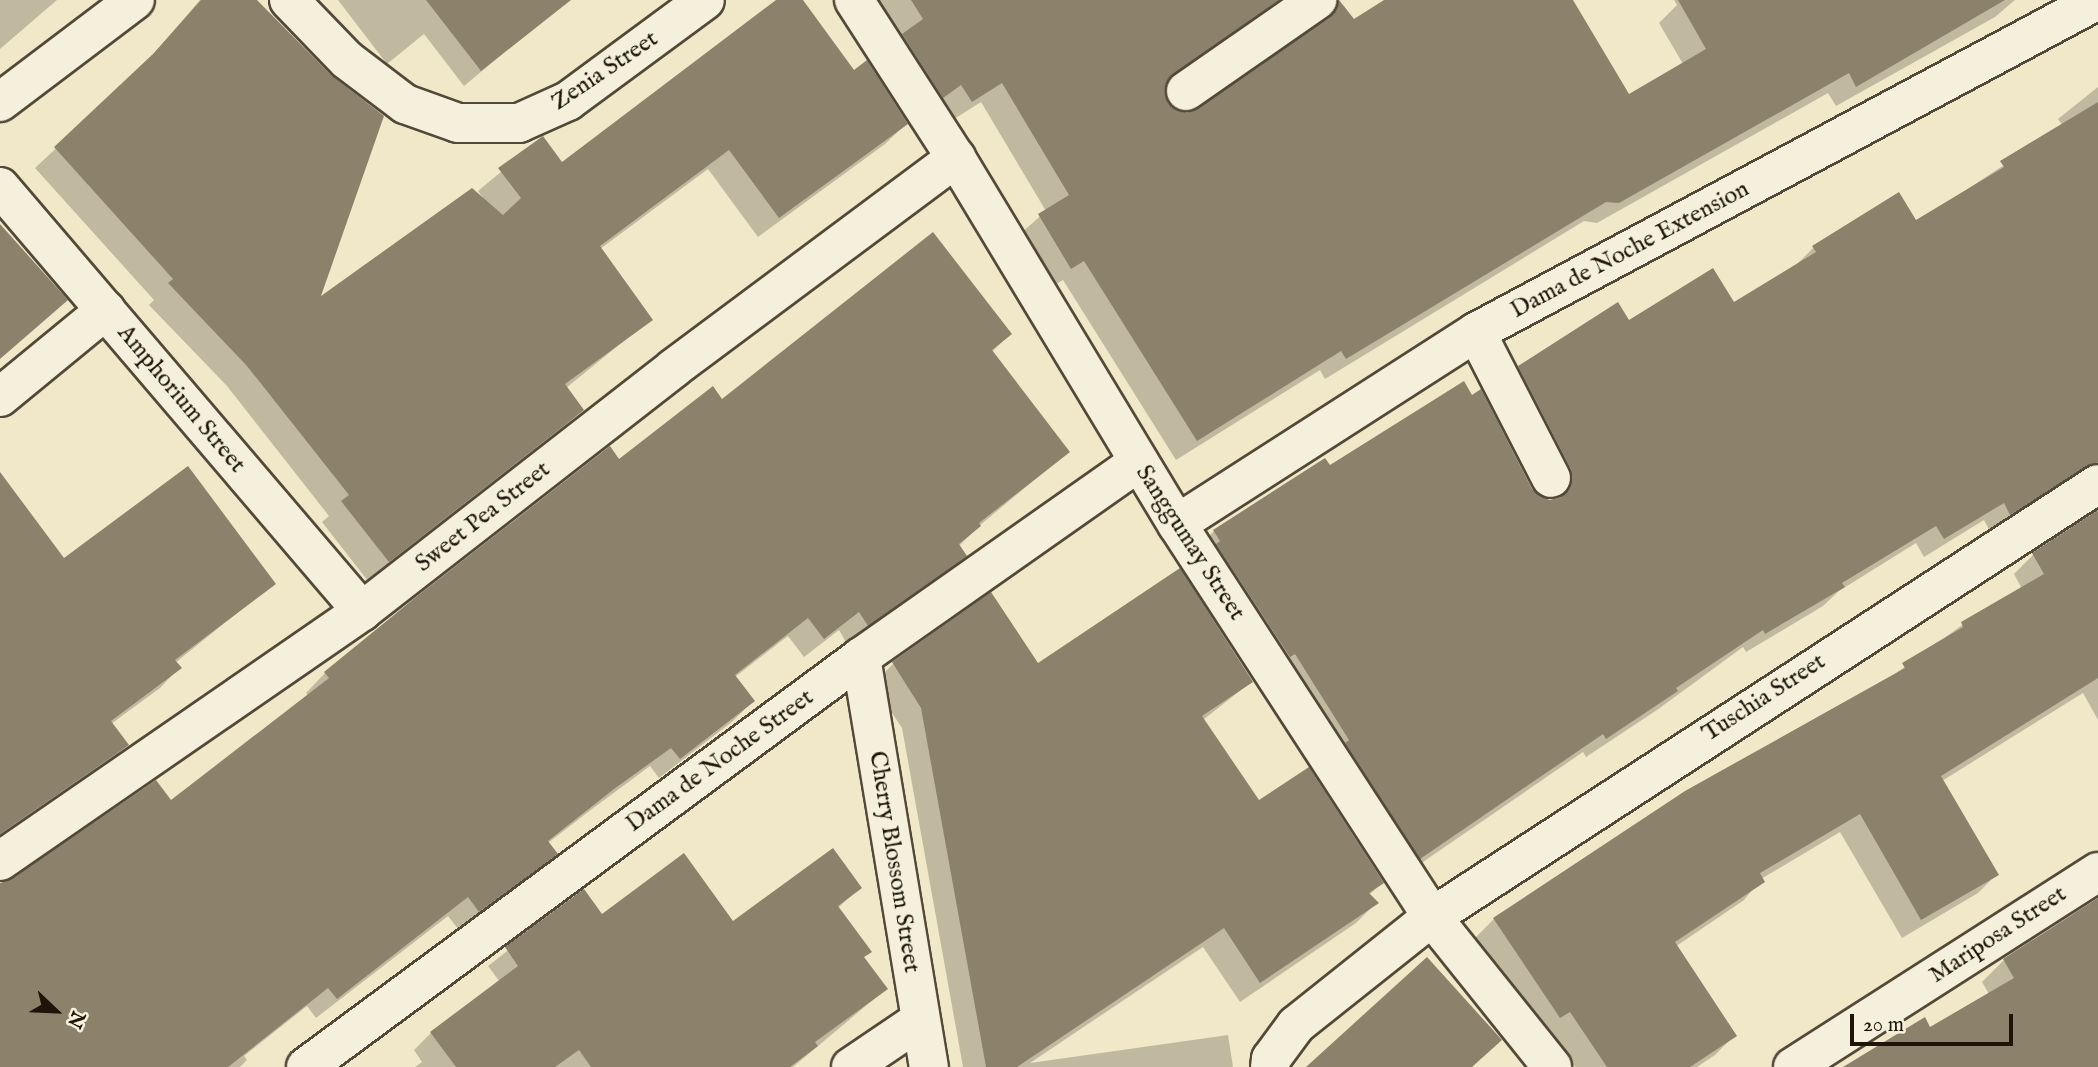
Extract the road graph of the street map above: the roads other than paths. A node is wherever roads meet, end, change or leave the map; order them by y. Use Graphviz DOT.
graph roads {
  1 [pos="135,0"];
  2 [pos="289,0"];
  3 [pos="705,0"];
  4 [pos="854,0"];
  5 [pos="1317,0"];
  6 [pos="2098,0"];
  7 [pos="1186,91"];
  8 [pos="0,102"];
  9 [pos="957,158"];
  10 [pos="0,187"];
  11 [pos="106,310"];
  12 [pos="1476,332"];
  13 [pos="0,397"];
  14 [pos="1138,462"];
  15 [pos="1551,478"];
  16 [pos="2098,484"];
  17 [pos="1177,524"];
  18 [pos="362,611"];
  19 [pos="860,657"];
  20 [pos="0,861"];
  21 [pos="2098,872"];
  22 [pos="1432,917"];
  23 [pos="919,1021"];
  24 [pos="306,1067"];
  25 [pos="851,1067"];
  26 [pos="929,1067"];
  27 [pos="1270,1067"];
  28 [pos="1552,1067"];
  29 [pos="1793,1067"];
  1 -- 8 [label="street"];
  2 -- 3 [label="street, Zenia Street"];
  4 -- 9 [label="street, Sanggumay Street"];
  5 -- 7 [label="street"];
  6 -- 12 [label="street, Dama de Noche Extension"];
  9 -- 14 [label="street, Sanggumay Street"];
  9 -- 18 [label="street, Sweet Pea Street"];
  10 -- 11 [label="street, Amphorium Street"];
  11 -- 13 [label="street"];
  11 -- 18 [label="street, Amphorium Street"];
  12 -- 15 [label="street"];
  12 -- 17 [label="street, Dama de Noche Extension"];
  14 -- 17 [label="street, Sanggumay Street"];
  14 -- 19 [label="street, Dama de Noche Street"];
  16 -- 22 [label="street, Tuschia Street"];
  17 -- 22 [label="street, Sanggumay Street"];
  18 -- 20 [label="street, Sweet Pea Street"];
  19 -- 23 [label="street, Cherry Blossom Street"];
  19 -- 24 [label="street, Dama de Noche Street"];
  21 -- 29 [label="street, Mariposa Street"];
  22 -- 27 [label="street, Tuschia Street"];
  22 -- 28 [label="street, Sanggumay Street"];
  23 -- 25 [label="street"];
  23 -- 26 [label="street, Cherry Blossom Street"];
}
